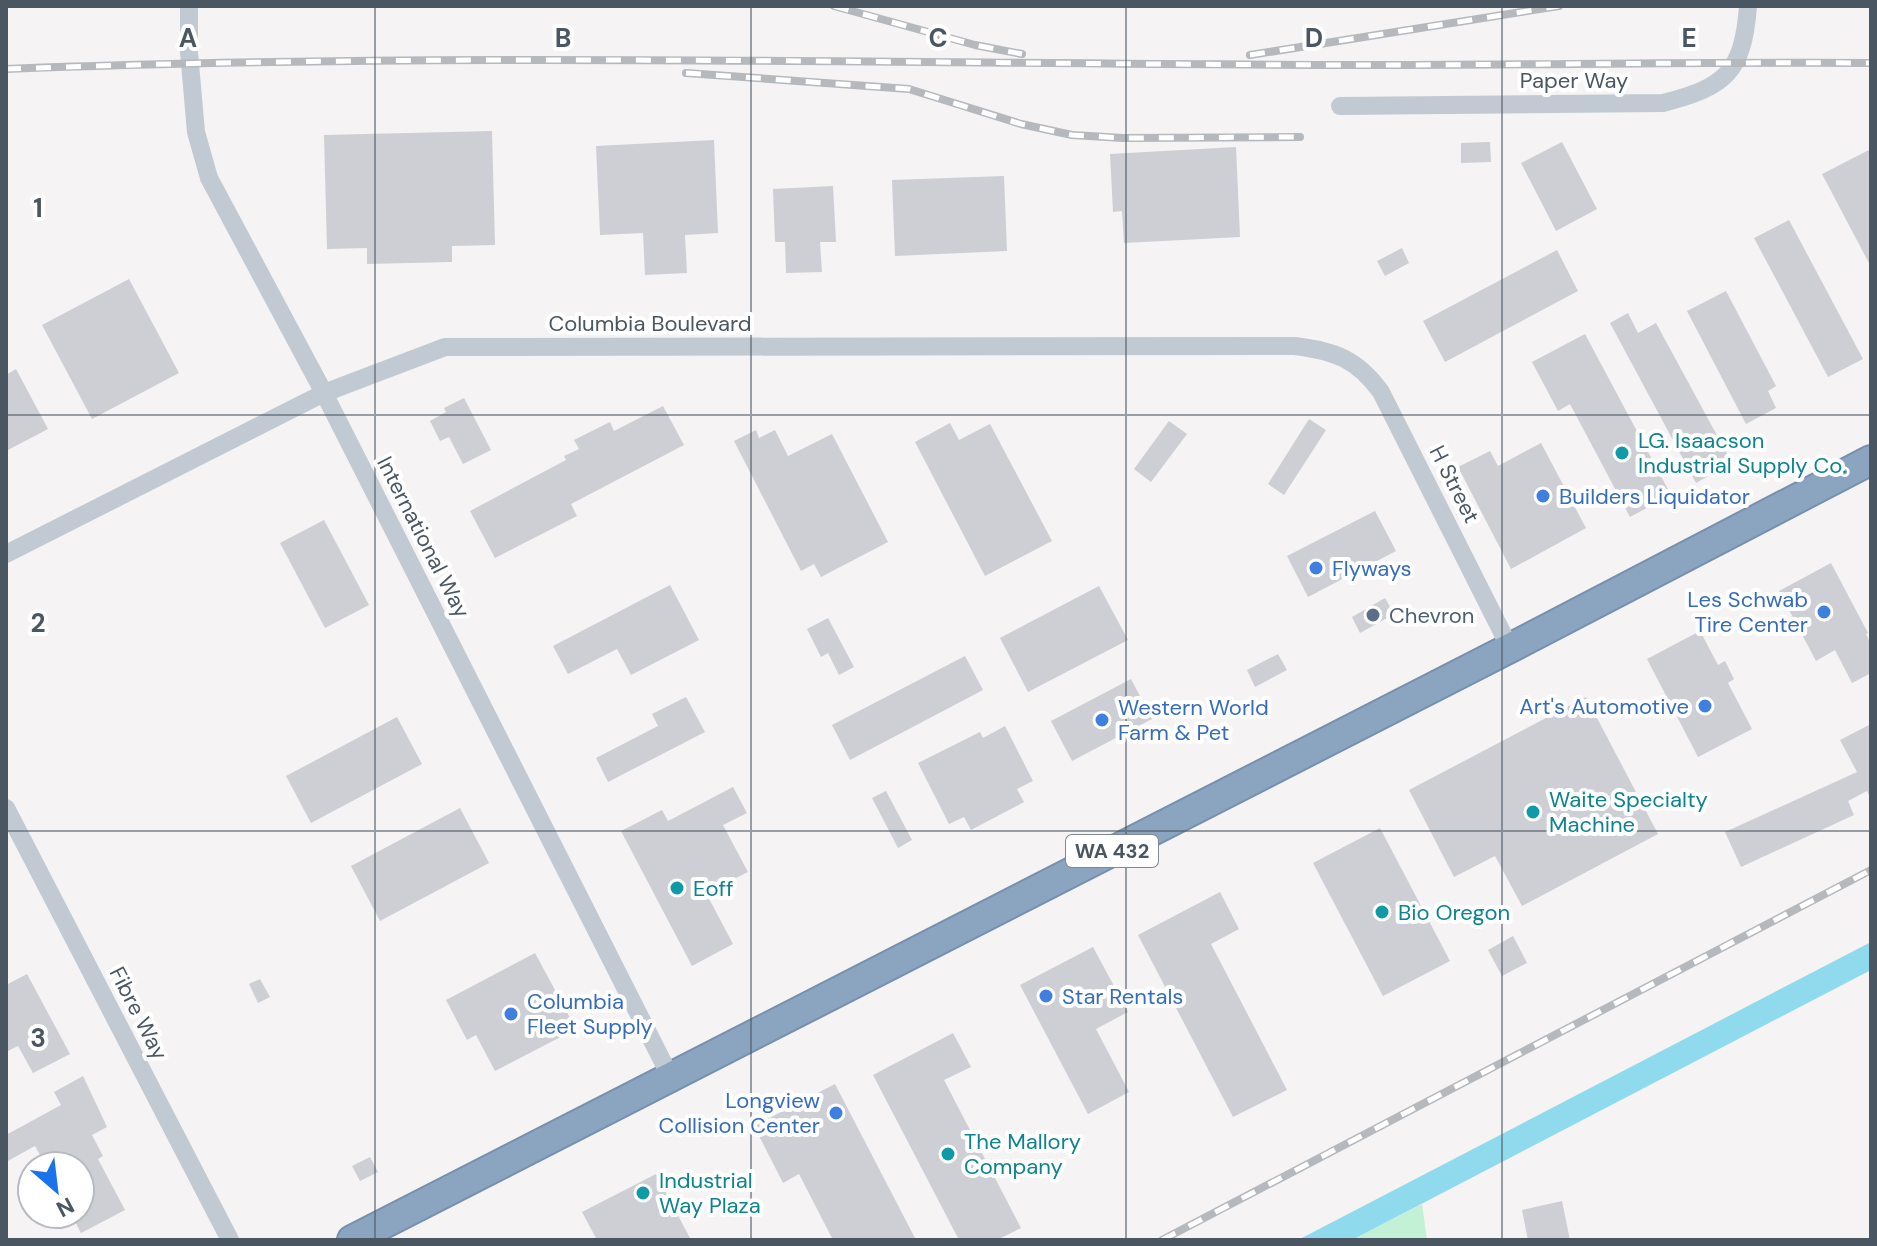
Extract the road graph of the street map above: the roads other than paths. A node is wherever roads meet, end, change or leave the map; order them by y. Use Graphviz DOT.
graph roads {
  1 [pos="189,6"];
  2 [pos="1748,6"];
  3 [pos="1340,106"];
  4 [pos="1340,356"];
  5 [pos="324,393"];
  6 [pos="1871,460"];
  7 [pos="6,554"];
  8 [pos="1510,648"];
  9 [pos="6,808"];
  10 [pos="670,1076"];
  11 [pos="230,1240"];
  12 [pos="352,1240"];
  1 -- 5 [label="street, International Way"];
  2 -- 3 [label="street, Paper Way"];
  4 -- 5 [label="street, Columbia Boulevard"];
  4 -- 8 [label="street, H Street"];
  5 -- 7 [label="street, Columbia Boulevard"];
  5 -- 10 [label="street, International Way"];
  6 -- 8 [label="highway, WA 432"];
  8 -- 10 [label="highway, WA 432"];
  9 -- 11 [label="street, Fibre Way"];
  10 -- 12 [label="highway, WA 432"];
}
